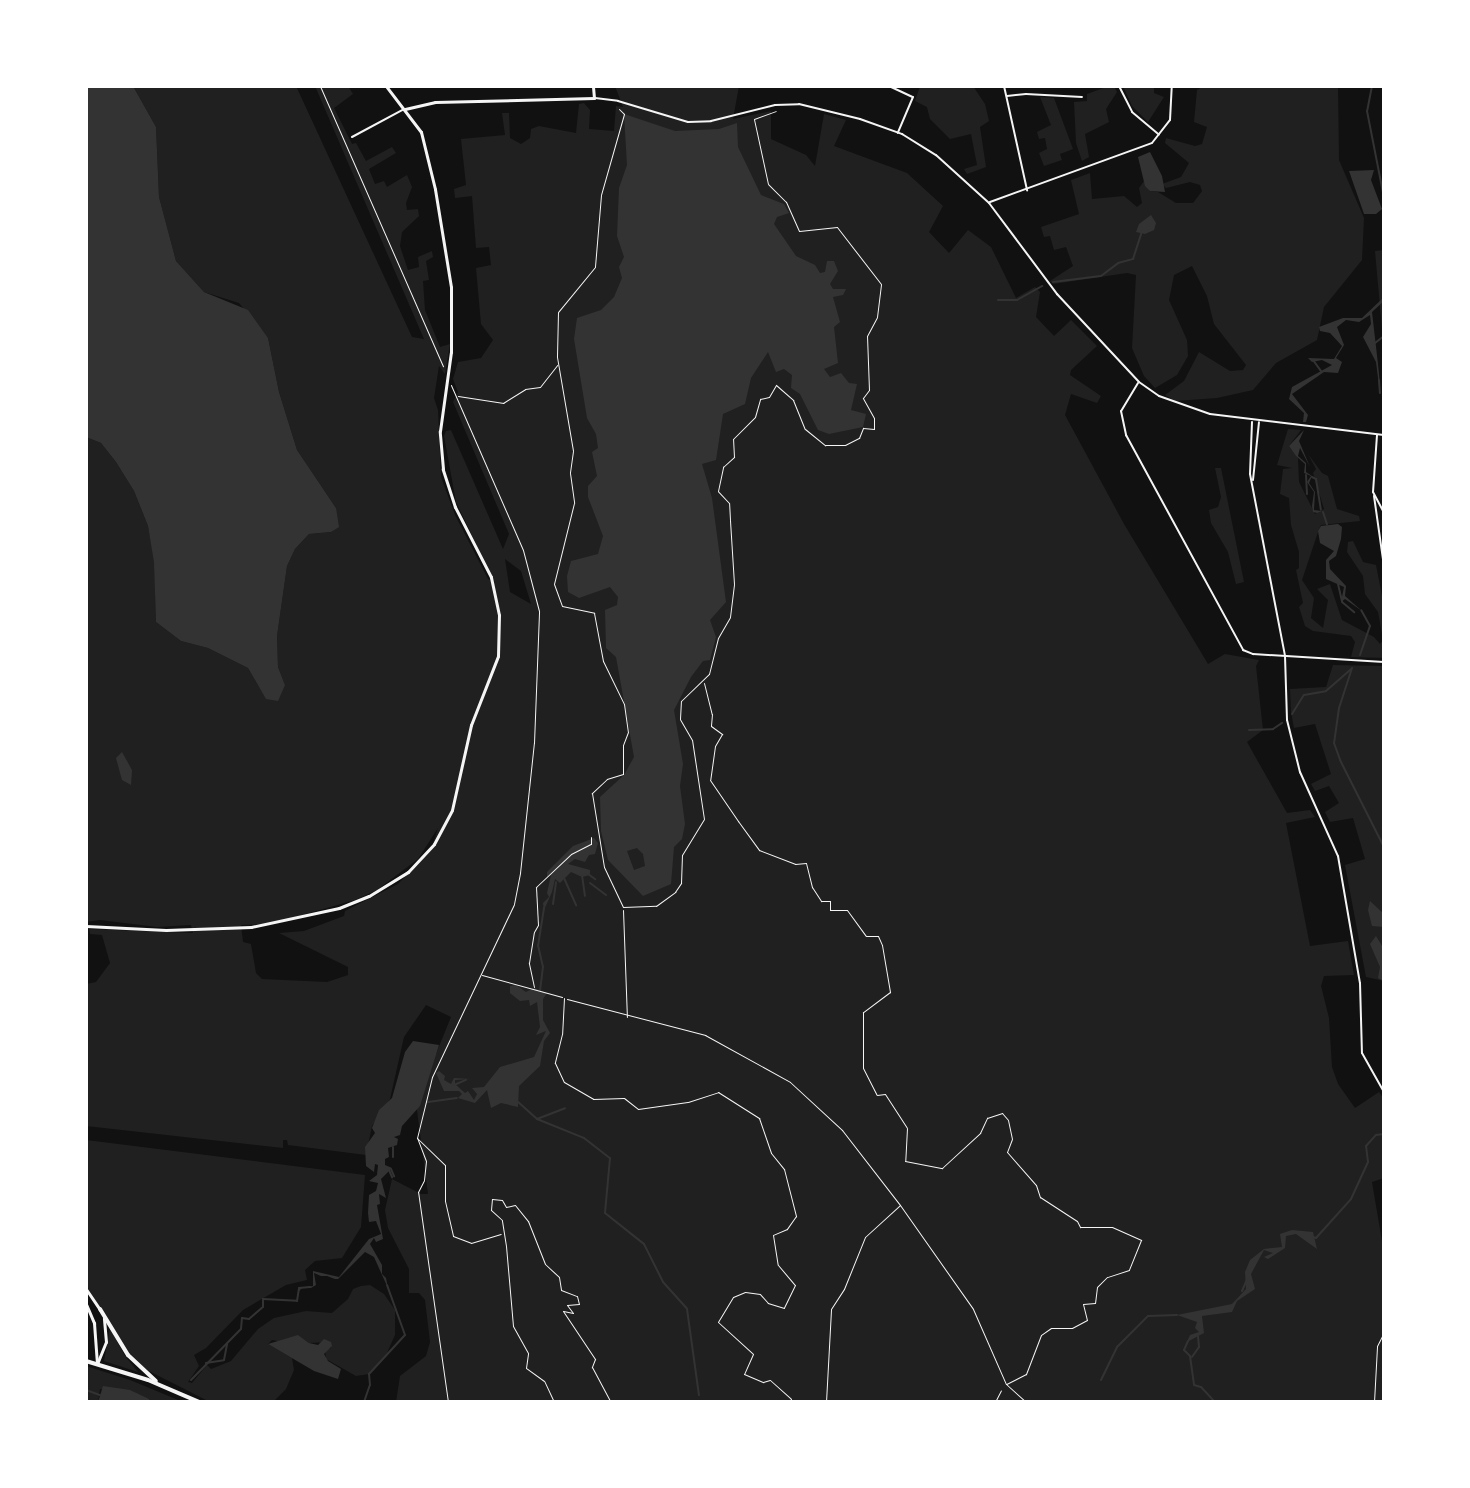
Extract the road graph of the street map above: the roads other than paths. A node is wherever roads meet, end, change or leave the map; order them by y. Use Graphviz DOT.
graph roads {
  1 [pos="386,86"];
  2 [pos="593,86"];
  3 [pos="889,86"];
  4 [pos="1004,86"];
  5 [pos="1119,86"];
  6 [pos="1172,86"];
  7 [pos="1006,97"];
  8 [pos="1082,97"];
  9 [pos="594,98"];
  10 [pos="405,109"];
  11 [pos="898,133"];
  12 [pos="1160,136"];
  13 [pos="352,137"];
  14 [pos="1027,190"];
  15 [pos="989,203"];
  16 [pos="1139,382"];
  17 [pos="1252,420"];
  18 [pos="1259,421"];
  19 [pos="1377,434"];
  20 [pos="1384,435"];
  21 [pos="1253,487"];
  22 [pos="1373,492"];
  23 [pos="1384,513"];
  24 [pos="1384,533"];
  25 [pos="1379,537"];
  26 [pos="1384,566"];
  27 [pos="1285,656"];
  28 [pos="1384,662"];
  29 [pos="86,926"];
  30 [pos="1384,1092"];
  31 [pos="86,1289"];
  32 [pos="86,1304"];
  33 [pos="100,1309"];
  34 [pos="86,1361"];
  35 [pos="97,1364"];
  36 [pos="161,1385"];
  37 [pos="199,1402"];
  1 -- 10 [label="street"];
  2 -- 9 [label="street"];
  3 -- 11 [label="street"];
  4 -- 7 [label="street"];
  5 -- 12 [label="street"];
  6 -- 12 [label="street"];
  7 -- 8 [label="street"];
  7 -- 14 [label="street"];
  9 -- 10 [label="street"];
  9 -- 11 [label="street"];
  10 -- 13 [label="street"];
  10 -- 29 [label="street"];
  11 -- 15 [label="street"];
  12 -- 14 [label="street"];
  14 -- 15 [label="street"];
  15 -- 16 [label="street"];
  16 -- 17 [label="street"];
  16 -- 27 [label="street"];
  17 -- 18 [label="street"];
  17 -- 21 [label="street"];
  18 -- 19 [label="street"];
  18 -- 21 [label="street"];
  19 -- 20 [label="street"];
  19 -- 22 [label="street"];
  21 -- 27 [label="street"];
  22 -- 23 [label="street"];
  22 -- 25 [label="street"];
  24 -- 25 [label="street"];
  25 -- 26 [label="street"];
  27 -- 28 [label="street"];
  27 -- 30 [label="street"];
  31 -- 33 [label="street"];
  32 -- 35 [label="street"];
  33 -- 35 [label="street"];
  33 -- 36 [label="highway"];
  34 -- 35 [label="highway"];
  35 -- 36 [label="highway"];
  36 -- 37 [label="highway"];
}
